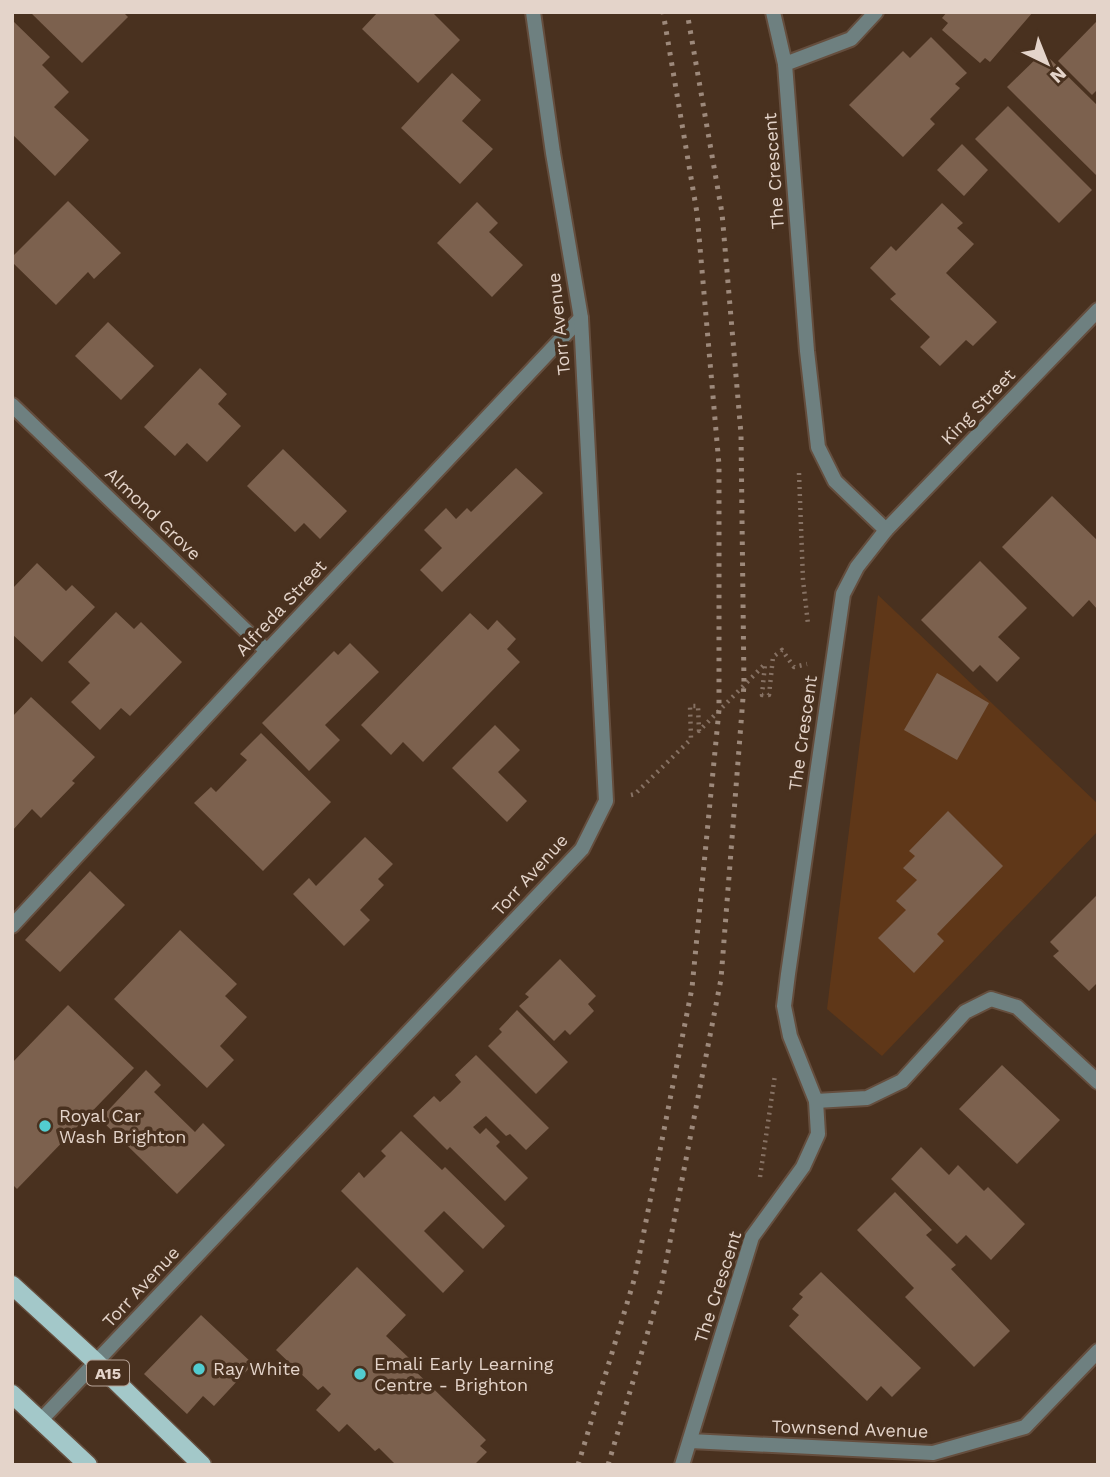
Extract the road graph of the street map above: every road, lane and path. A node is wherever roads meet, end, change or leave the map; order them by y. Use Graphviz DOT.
graph roads {
  1 [pos="533,12"];
  2 [pos="773,12"];
  3 [pos="876,12"];
  4 [pos="785,64"];
  5 [pos="1098,310"];
  6 [pos="581,317"];
  7 [pos="12,405"];
  8 [pos="799,471"];
  9 [pos="886,530"];
  10 [pos="810,635"];
  11 [pos="267,651"];
  12 [pos="833,657"];
  13 [pos="606,801"];
  14 [pos="12,926"];
  15 [pos="775,1074"];
  16 [pos="1098,1082"];
  17 [pos="816,1101"];
  18 [pos="760,1182"];
  19 [pos="12,1284"];
  20 [pos="1098,1351"];
  21 [pos="96,1362"];
  22 [pos="12,1394"];
  23 [pos="41,1420"];
  24 [pos="690,1441"];
  25 [pos="88,1465"];
  26 [pos="202,1465"];
  27 [pos="682,1465"];
  1 -- 6 [label="street, Torr Avenue"];
  2 -- 4 [label="street, The Crescent"];
  3 -- 4 [label="street"];
  4 -- 9 [label="street, The Crescent"];
  5 -- 9 [label="street, King Street"];
  6 -- 11 [label="street, Alfreda Street"];
  6 -- 13 [label="street, Torr Avenue"];
  7 -- 11 [label="street, Almond Grove"];
  8 -- 10 [label="path"];
  9 -- 12 [label="street, The Crescent"];
  11 -- 14 [label="street, Alfreda Street"];
  12 -- 13 [label="path"];
  12 -- 17 [label="street, The Crescent"];
  13 -- 21 [label="street, Torr Avenue"];
  15 -- 18 [label="path"];
  16 -- 17 [label="street"];
  17 -- 24 [label="street, The Crescent"];
  19 -- 21 [label="main road, A15"];
  20 -- 24 [label="street, Townsend Avenue"];
  21 -- 23 [label="street, Torr Avenue"];
  21 -- 26 [label="main road, A15"];
  22 -- 23 [label="main road"];
  23 -- 25 [label="main road"];
  24 -- 27 [label="street, The Crescent"];
}
